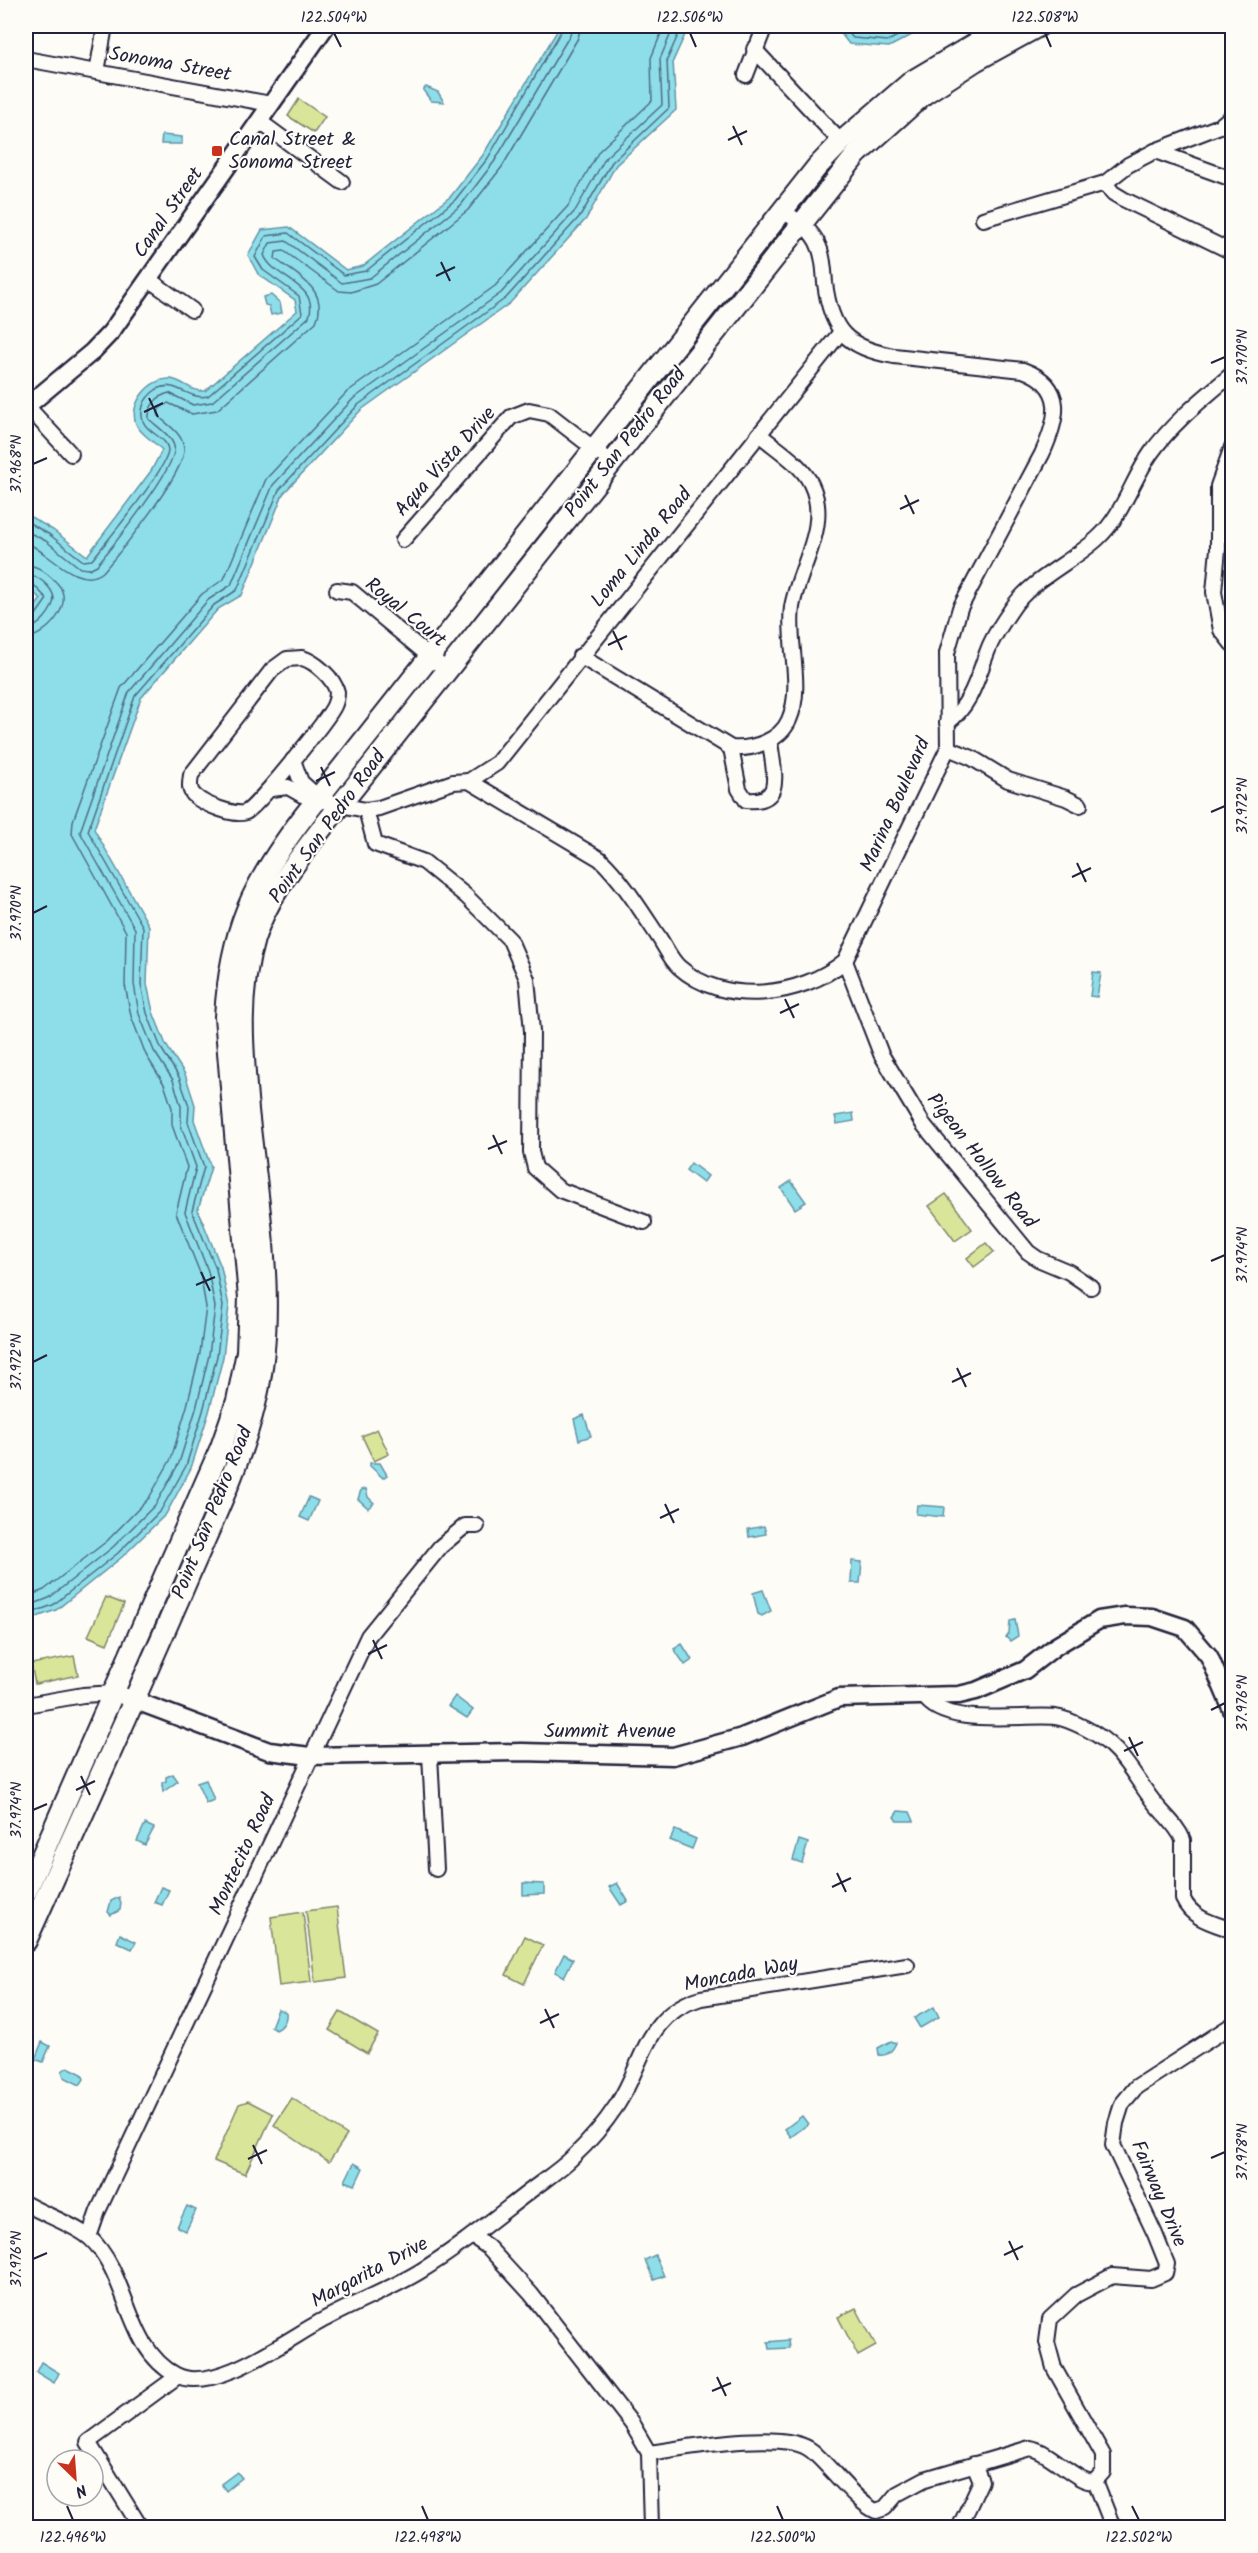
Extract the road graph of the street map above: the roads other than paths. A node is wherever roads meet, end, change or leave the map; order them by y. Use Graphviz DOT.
graph roads {
  1 [pos="105,26"];
  2 [pos="326,26"];
  3 [pos="765,26"];
  4 [pos="1005,26"];
  5 [pos="1039,26"];
  6 [pos="754,49"];
  7 [pos="26,59"];
  8 [pos="97,72"];
  9 [pos="746,75"];
  10 [pos="271,104"];
  11 [pos="1233,116"];
  12 [pos="259,121"];
  13 [pos="841,142"];
  14 [pos="1155,152"];
  15 [pos="1233,179"];
  16 [pos="342,182"];
  17 [pos="1105,183"];
  18 [pos="783,211"];
  19 [pos="983,219"];
  20 [pos="801,223"];
  21 [pos="1233,252"];
  22 [pos="148,279"];
  23 [pos="192,310"];
  24 [pos="840,333"];
  25 [pos="1233,374"];
  26 [pos="26,406"];
  27 [pos="759,434"];
  28 [pos="1233,447"];
  29 [pos="595,449"];
  30 [pos="71,454"];
  31 [pos="611,462"];
  32 [pos="403,540"];
  33 [pos="338,590"];
  34 [pos="1233,644"];
  35 [pos="429,657"];
  36 [pos="580,657"];
  37 [pos="446,670"];
  38 [pos="947,723"];
  39 [pos="770,740"];
  40 [pos="731,748"];
  41 [pos="948,748"];
  42 [pos="293,760"];
  43 [pos="469,781"];
  44 [pos="271,789"];
  45 [pos="319,798"];
  46 [pos="340,805"];
  47 [pos="1080,805"];
  48 [pos="366,810"];
  49 [pos="845,961"];
  50 [pos="644,1222"];
  51 [pos="1091,1287"];
  52 [pos="477,1526"];
  53 [pos="114,1693"];
  54 [pos="924,1696"];
  55 [pos="135,1700"];
  56 [pos="26,1705"];
  57 [pos="1233,1710"];
  58 [pos="430,1755"];
  59 [pos="310,1756"];
  60 [pos="436,1869"];
  61 [pos="26,1892"];
  62 [pos="1233,1930"];
  63 [pos="26,1941"];
  64 [pos="907,1965"];
  65 [pos="1233,2025"];
  66 [pos="26,2204"];
  67 [pos="472,2236"];
  68 [pos="89,2237"];
  69 [pos="178,2376"];
  70 [pos="649,2453"];
  71 [pos="974,2464"];
  72 [pos="1095,2481"];
  73 [pos="141,2528"];
  74 [pos="651,2528"];
  75 [pos="959,2528"];
  76 [pos="1117,2528"];
  1 -- 8 [label="street"];
  2 -- 10 [label="street, Canal Street"];
  3 -- 6 [label="street"];
  4 -- 13 [label="main road, Point San Pedro Road"];
  5 -- 20 [label="main road, Point San Pedro Road"];
  6 -- 9 [label="street"];
  6 -- 13 [label="street"];
  7 -- 8 [label="street, Sonoma Street"];
  8 -- 10 [label="street, Sonoma Street"];
  10 -- 12 [label="street, Canal Street"];
  11 -- 14 [label="street"];
  12 -- 16 [label="street"];
  12 -- 22 [label="street, Canal Street"];
  13 -- 18 [label="main road, Point San Pedro Road"];
  14 -- 15 [label="street"];
  14 -- 17 [label="street"];
  17 -- 19 [label="street"];
  17 -- 21 [label="street"];
  18 -- 20 [label="street"];
  18 -- 29 [label="main road, Point San Pedro Road"];
  20 -- 24 [label="street"];
  20 -- 31 [label="main road, Point San Pedro Road"];
  22 -- 23 [label="street"];
  22 -- 26 [label="street, Canal Street"];
  24 -- 27 [label="street, Loma Linda Road"];
  24 -- 38 [label="street, Marina Boulevard"];
  25 -- 38 [label="street"];
  26 -- 30 [label="street"];
  27 -- 36 [label="street, Loma Linda Road"];
  27 -- 39 [label="street"];
  28 -- 34 [label="street"];
  29 -- 31 [label="street, Aqua Vista Drive"];
  29 -- 32 [label="street, Aqua Vista Drive"];
  29 -- 35 [label="main road, Point San Pedro Road"];
  31 -- 37 [label="main road, Point San Pedro Road"];
  33 -- 35 [label="street, Royal Court"];
  35 -- 37 [label="street, Royal Court"];
  35 -- 45 [label="main road, Point San Pedro Road"];
  36 -- 40 [label="street"];
  36 -- 43 [label="street, Loma Linda Road"];
  37 -- 46 [label="main road, Point San Pedro Road"];
  38 -- 41 [label="street, Marina Boulevard"];
  39 -- 40 [label="street"];
  39 -- 40 [label="street"];
  41 -- 47 [label="street"];
  41 -- 49 [label="street, Marina Boulevard"];
  42 -- 44 [label="street"];
  42 -- 44 [label="street"];
  42 -- 45 [label="street"];
  43 -- 48 [label="street"];
  43 -- 49 [label="street"];
  44 -- 45 [label="street"];
  45 -- 46 [label="street"];
  45 -- 53 [label="main road, Point San Pedro Road"];
  46 -- 48 [label="street"];
  46 -- 55 [label="main road, Point San Pedro Road"];
  48 -- 50 [label="street"];
  49 -- 51 [label="street, Pigeon Hollow Road"];
  52 -- 59 [label="street, Montecito Road"];
  53 -- 55 [label="street, Summit Avenue"];
  53 -- 56 [label="street, Summit Avenue"];
  53 -- 61 [label="main road, Point San Pedro Road"];
  54 -- 57 [label="street, Summit Avenue"];
  54 -- 58 [label="street, Summit Avenue"];
  54 -- 62 [label="street"];
  55 -- 59 [label="street, Summit Avenue"];
  55 -- 63 [label="main road, Point San Pedro Road"];
  58 -- 59 [label="street, Summit Avenue"];
  58 -- 60 [label="street"];
  59 -- 68 [label="street, Montecito Road"];
  64 -- 67 [label="street, Moncada Way"];
  65 -- 72 [label="street, Fairway Drive"];
  66 -- 68 [label="street"];
  67 -- 69 [label="street, Margarita Drive"];
  67 -- 70 [label="street"];
  68 -- 69 [label="street"];
  69 -- 73 [label="street"];
  70 -- 71 [label="street"];
  70 -- 74 [label="street"];
  71 -- 72 [label="street"];
  71 -- 75 [label="street"];
  72 -- 76 [label="street"];
}
